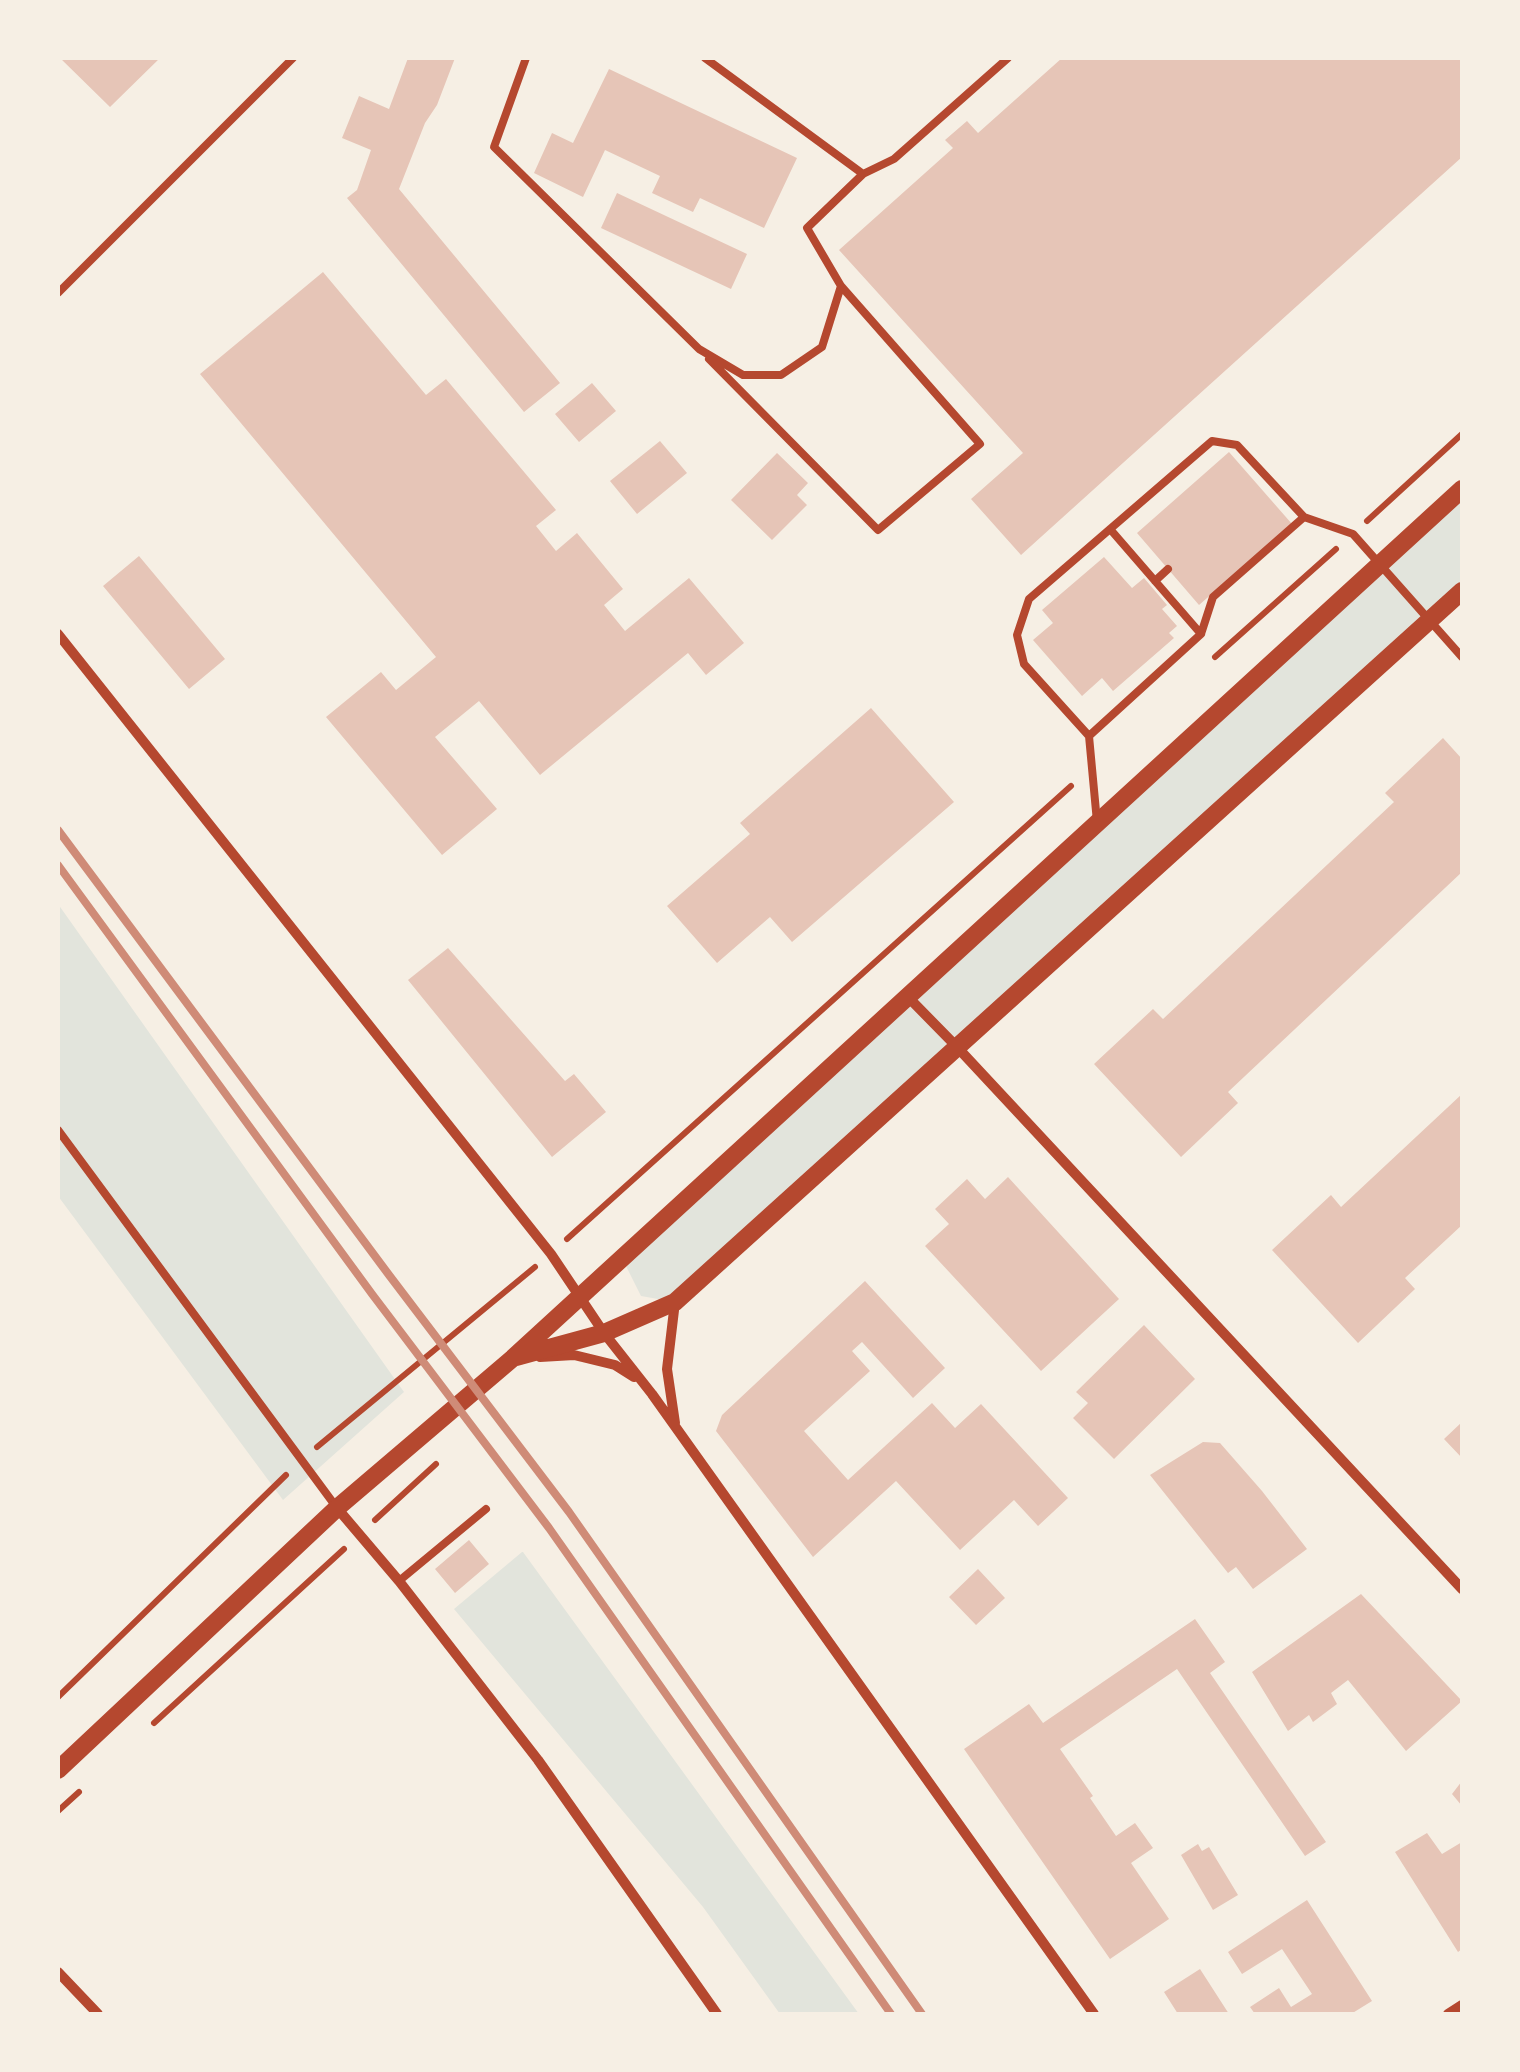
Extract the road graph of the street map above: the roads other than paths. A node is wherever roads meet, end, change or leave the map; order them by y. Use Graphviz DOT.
graph roads {
  1 [pos="293,58"];
  2 [pos="526,58"];
  3 [pos="705,58"];
  4 [pos="1008,58"];
  5 [pos="862,174"];
  6 [pos="841,286"];
  7 [pos="58,293"];
  8 [pos="699,349"];
  9 [pos="1270,481"];
  10 [pos="1261,489"];
  11 [pos="1462,489"];
  12 [pos="1304,518"];
  13 [pos="1110,530"];
  14 [pos="1382,564"];
  15 [pos="1168,569"];
  16 [pos="1155,581"];
  17 [pos="1462,591"];
  18 [pos="1430,620"];
  19 [pos="58,634"];
  20 [pos="1201,634"];
  21 [pos="1462,657"];
  22 [pos="1089,736"];
  23 [pos="1097,824"];
  24 [pos="908,998"];
  25 [pos="958,1047"];
  26 [pos="58,1130"];
  27 [pos="580,1296"];
  28 [pos="675,1302"];
  29 [pos="604,1333"];
  30 [pos="513,1358"];
  31 [pos="643,1383"];
  32 [pos="676,1429"];
  33 [pos="337,1508"];
  34 [pos="486,1509"];
  35 [pos="398,1581"];
  36 [pos="1462,1588"];
  37 [pos="58,1770"];
  38 [pos="58,1972"];
  39 [pos="1462,2005"];
  40 [pos="98,2014"];
  41 [pos="716,2014"];
  42 [pos="1094,2014"];
  43 [pos="1448,2014"];
  1 -- 7 [label="lane"];
  2 -- 8 [label="lane"];
  3 -- 5 [label="lane"];
  4 -- 5 [label="lane"];
  5 -- 6 [label="lane"];
  6 -- 8 [label="lane"];
  6 -- 8 [label="lane"];
  9 -- 10 [label="lane"];
  9 -- 12 [label="lane"];
  9 -- 13 [label="lane"];
  11 -- 14 [label="street"];
  12 -- 14 [label="lane"];
  12 -- 20 [label="lane"];
  13 -- 16 [label="lane"];
  13 -- 22 [label="lane"];
  14 -- 18 [label="lane"];
  14 -- 23 [label="street"];
  15 -- 16 [label="lane"];
  16 -- 20 [label="lane"];
  17 -- 18 [label="street"];
  18 -- 21 [label="lane"];
  18 -- 25 [label="street"];
  19 -- 27 [label="street"];
  20 -- 22 [label="lane"];
  22 -- 23 [label="lane"];
  23 -- 24 [label="street"];
  24 -- 25 [label="street"];
  24 -- 27 [label="street"];
  25 -- 28 [label="street"];
  25 -- 36 [label="street"];
  26 -- 33 [label="lane"];
  27 -- 29 [label="street"];
  27 -- 30 [label="street"];
  28 -- 29 [label="street"];
  28 -- 32 [label="street"];
  29 -- 30 [label="street"];
  29 -- 31 [label="street"];
  30 -- 31 [label="street"];
  30 -- 33 [label="street"];
  31 -- 32 [label="street"];
  32 -- 42 [label="street"];
  33 -- 35 [label="street"];
  33 -- 37 [label="street"];
  34 -- 35 [label="lane"];
  35 -- 41 [label="street"];
  38 -- 40 [label="street"];
  39 -- 43 [label="street"];
}
